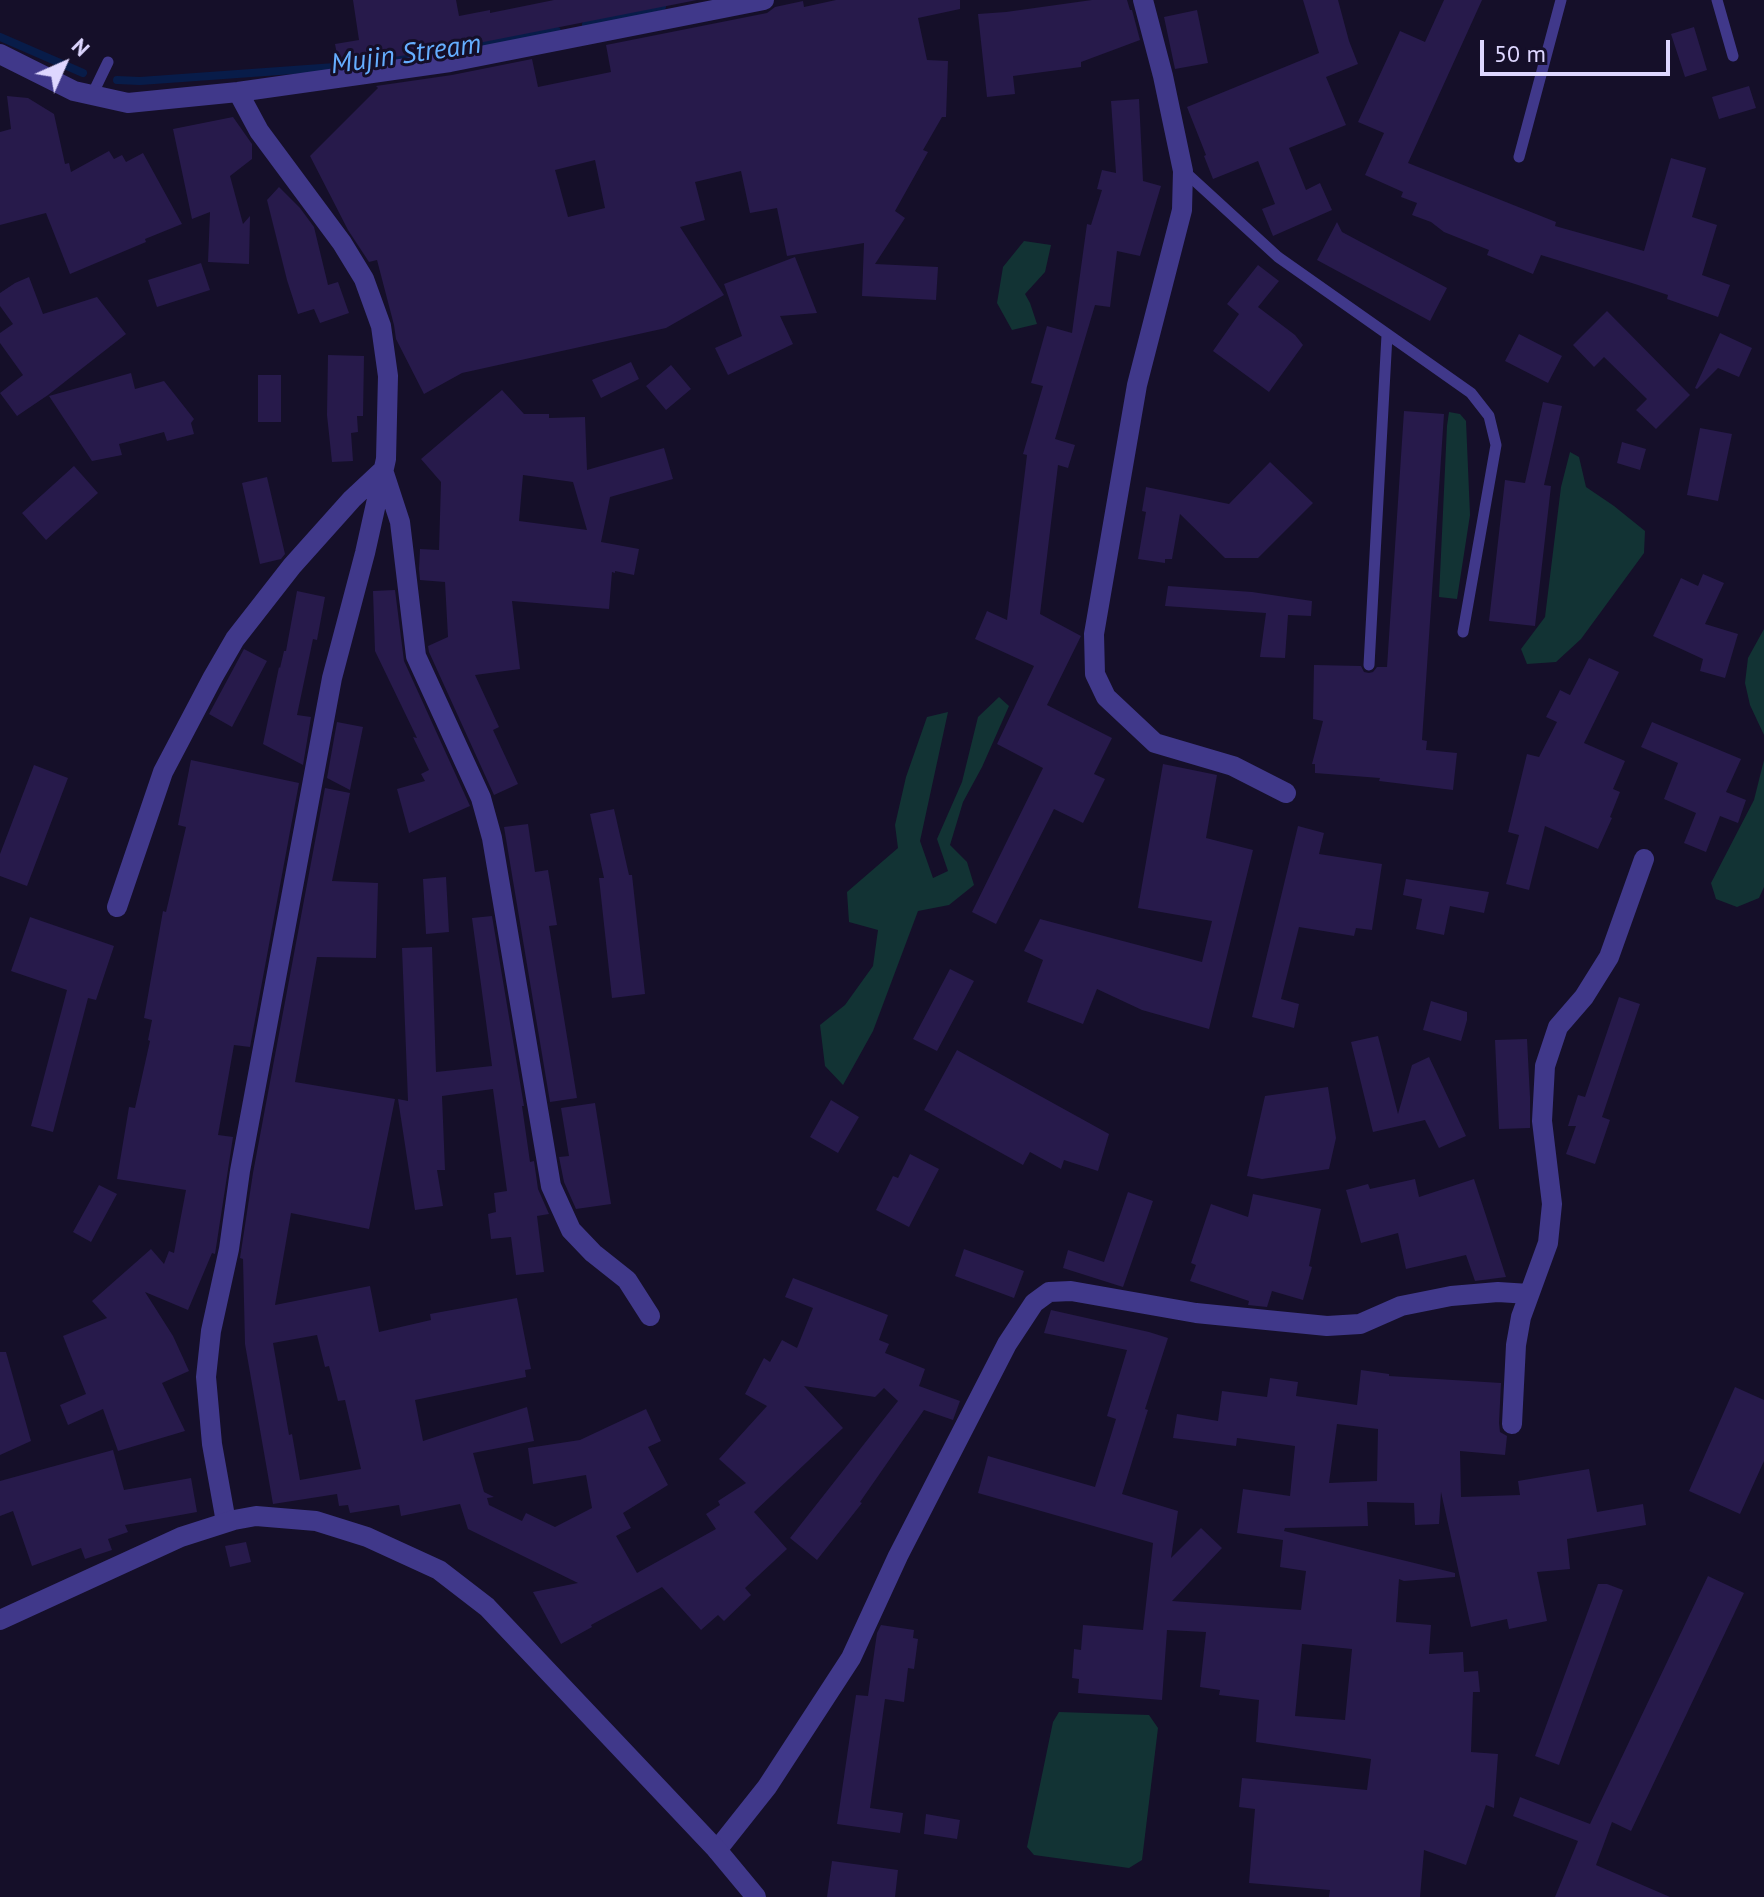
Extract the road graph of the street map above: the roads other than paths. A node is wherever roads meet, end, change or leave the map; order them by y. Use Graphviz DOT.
graph roads {
  1 [pos="764,0"];
  2 [pos="1143,0"];
  3 [pos="1561,0"];
  4 [pos="1717,0"];
  5 [pos="0,54"];
  6 [pos="1733,56"];
  7 [pos="108,62"];
  8 [pos="238,92"];
  9 [pos="92,95"];
  10 [pos="1519,157"];
  11 [pos="1183,171"];
  12 [pos="1387,335"];
  13 [pos="383,470"];
  14 [pos="1463,632"];
  15 [pos="1369,665"];
  16 [pos="1286,793"];
  17 [pos="1644,859"];
  18 [pos="117,907"];
  19 [pos="1529,1294"];
  20 [pos="650,1316"];
  21 [pos="1512,1424"];
  22 [pos="226,1522"];
  23 [pos="0,1620"];
  24 [pos="717,1850"];
  25 [pos="756,1897"];
  1 -- 8 [label="street"];
  2 -- 11 [label="street"];
  3 -- 10 [label="lane"];
  4 -- 6 [label="lane"];
  5 -- 9 [label="street"];
  7 -- 9 [label="lane"];
  8 -- 9 [label="street"];
  8 -- 13 [label="street"];
  11 -- 12 [label="lane"];
  11 -- 16 [label="street"];
  12 -- 14 [label="lane"];
  12 -- 15 [label="lane"];
  13 -- 18 [label="street"];
  13 -- 20 [label="street"];
  13 -- 22 [label="street"];
  17 -- 19 [label="street"];
  19 -- 21 [label="street"];
  19 -- 24 [label="street"];
  22 -- 23 [label="street"];
  22 -- 24 [label="street"];
  24 -- 25 [label="street"];
}
